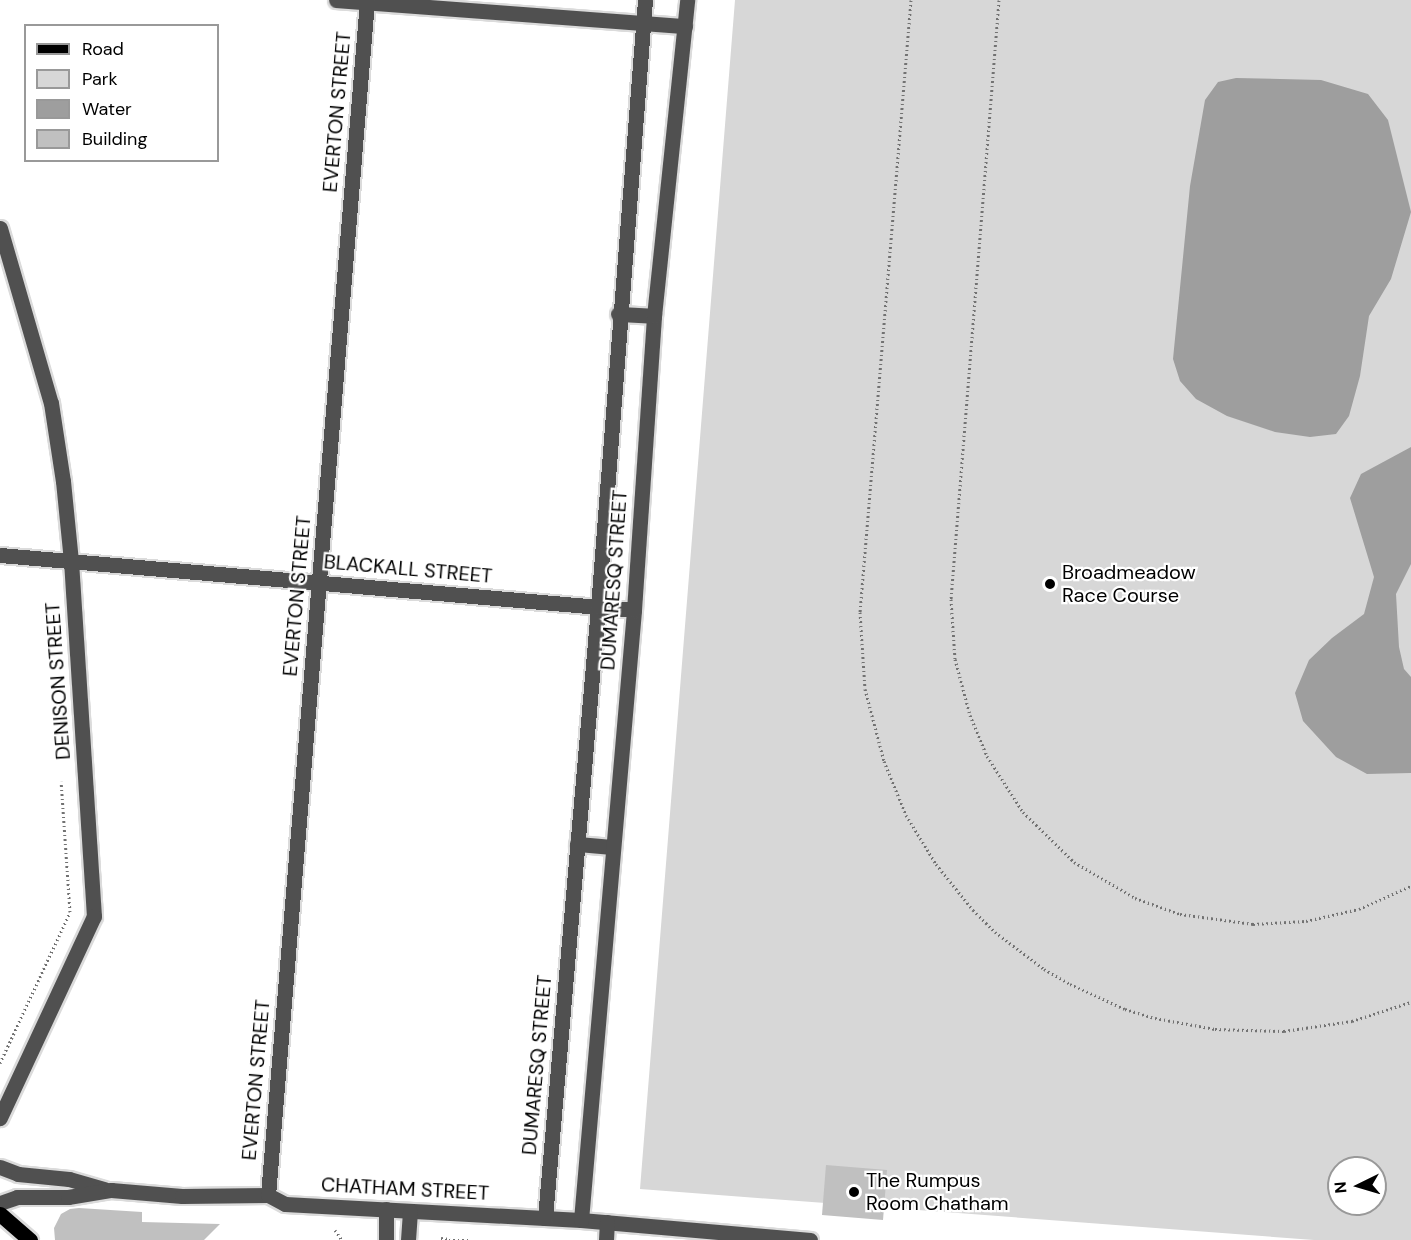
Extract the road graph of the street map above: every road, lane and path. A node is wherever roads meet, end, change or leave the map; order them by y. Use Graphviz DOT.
graph roads {
  1 [pos="336,0"];
  2 [pos="645,0"];
  3 [pos="687,0"];
  4 [pos="911,0"];
  5 [pos="999,0"];
  6 [pos="367,1"];
  7 [pos="642,23"];
  8 [pos="685,26"];
  9 [pos="0,228"];
  10 [pos="618,314"];
  11 [pos="654,316"];
  12 [pos="0,555"];
  13 [pos="70,561"];
  14 [pos="319,582"];
  15 [pos="598,607"];
  16 [pos="634,610"];
  17 [pos="61,781"];
  18 [pos="578,844"];
  19 [pos="613,847"];
  20 [pos="1410,886"];
  21 [pos="1411,891"];
  22 [pos="1411,1002"];
  23 [pos="0,1063"];
  24 [pos="0,1118"];
  25 [pos="0,1167"];
  26 [pos="111,1190"];
  27 [pos="268,1195"];
  28 [pos="0,1203"];
  29 [pos="386,1209"];
  30 [pos="410,1211"];
  31 [pos="0,1214"];
  32 [pos="545,1218"];
  33 [pos="581,1220"];
  34 [pos="607,1222"];
  35 [pos="335,1230"];
  36 [pos="441,1238"];
  37 [pos="737,1238"];
  38 [pos="450,1239"];
  39 [pos="30,1240"];
  40 [pos="342,1240"];
  41 [pos="386,1240"];
  42 [pos="408,1240"];
  43 [pos="468,1240"];
  44 [pos="606,1240"];
  45 [pos="810,1240"];
  1 -- 6 [label="street"];
  2 -- 7 [label="street, DUMARESQ STREET"];
  3 -- 8 [label="street, DUMARESQ STREET"];
  4 -- 22 [label="path"];
  5 -- 20 [label="path"];
  6 -- 7 [label="street"];
  6 -- 14 [label="street, EVERTON STREET"];
  7 -- 8 [label="street"];
  7 -- 10 [label="street, DUMARESQ STREET"];
  8 -- 11 [label="street, DUMARESQ STREET"];
  9 -- 13 [label="street, DENISON STREET"];
  10 -- 11 [label="street"];
  10 -- 15 [label="street, DUMARESQ STREET"];
  11 -- 16 [label="street, DUMARESQ STREET"];
  12 -- 13 [label="street, BLACKALL STREET"];
  13 -- 14 [label="street, BLACKALL STREET"];
  13 -- 24 [label="street, DENISON STREET"];
  14 -- 15 [label="street, BLACKALL STREET"];
  14 -- 27 [label="street, EVERTON STREET"];
  15 -- 16 [label="street, BLACKALL STREET"];
  15 -- 18 [label="street, DUMARESQ STREET"];
  16 -- 19 [label="street, DUMARESQ STREET"];
  17 -- 23 [label="path"];
  18 -- 19 [label="street"];
  18 -- 32 [label="street, DUMARESQ STREET"];
  19 -- 33 [label="street, DUMARESQ STREET"];
  20 -- 21 [label="path"];
  25 -- 26 [label="street"];
  26 -- 27 [label="street, CHATHAM STREET"];
  26 -- 28 [label="street, CHATHAM STREET"];
  27 -- 29 [label="street, CHATHAM STREET"];
  29 -- 30 [label="street, CHATHAM STREET"];
  29 -- 41 [label="street"];
  30 -- 32 [label="street, CHATHAM STREET"];
  30 -- 42 [label="street"];
  31 -- 39 [label="main road"];
  32 -- 33 [label="street, CHATHAM STREET"];
  33 -- 34 [label="street, CHATHAM STREET"];
  34 -- 37 [label="street, CHATHAM STREET"];
  34 -- 44 [label="street"];
  35 -- 40 [label="path"];
  36 -- 38 [label="path"];
  37 -- 45 [label="street, CHATHAM STREET"];
  38 -- 43 [label="path"];
}
